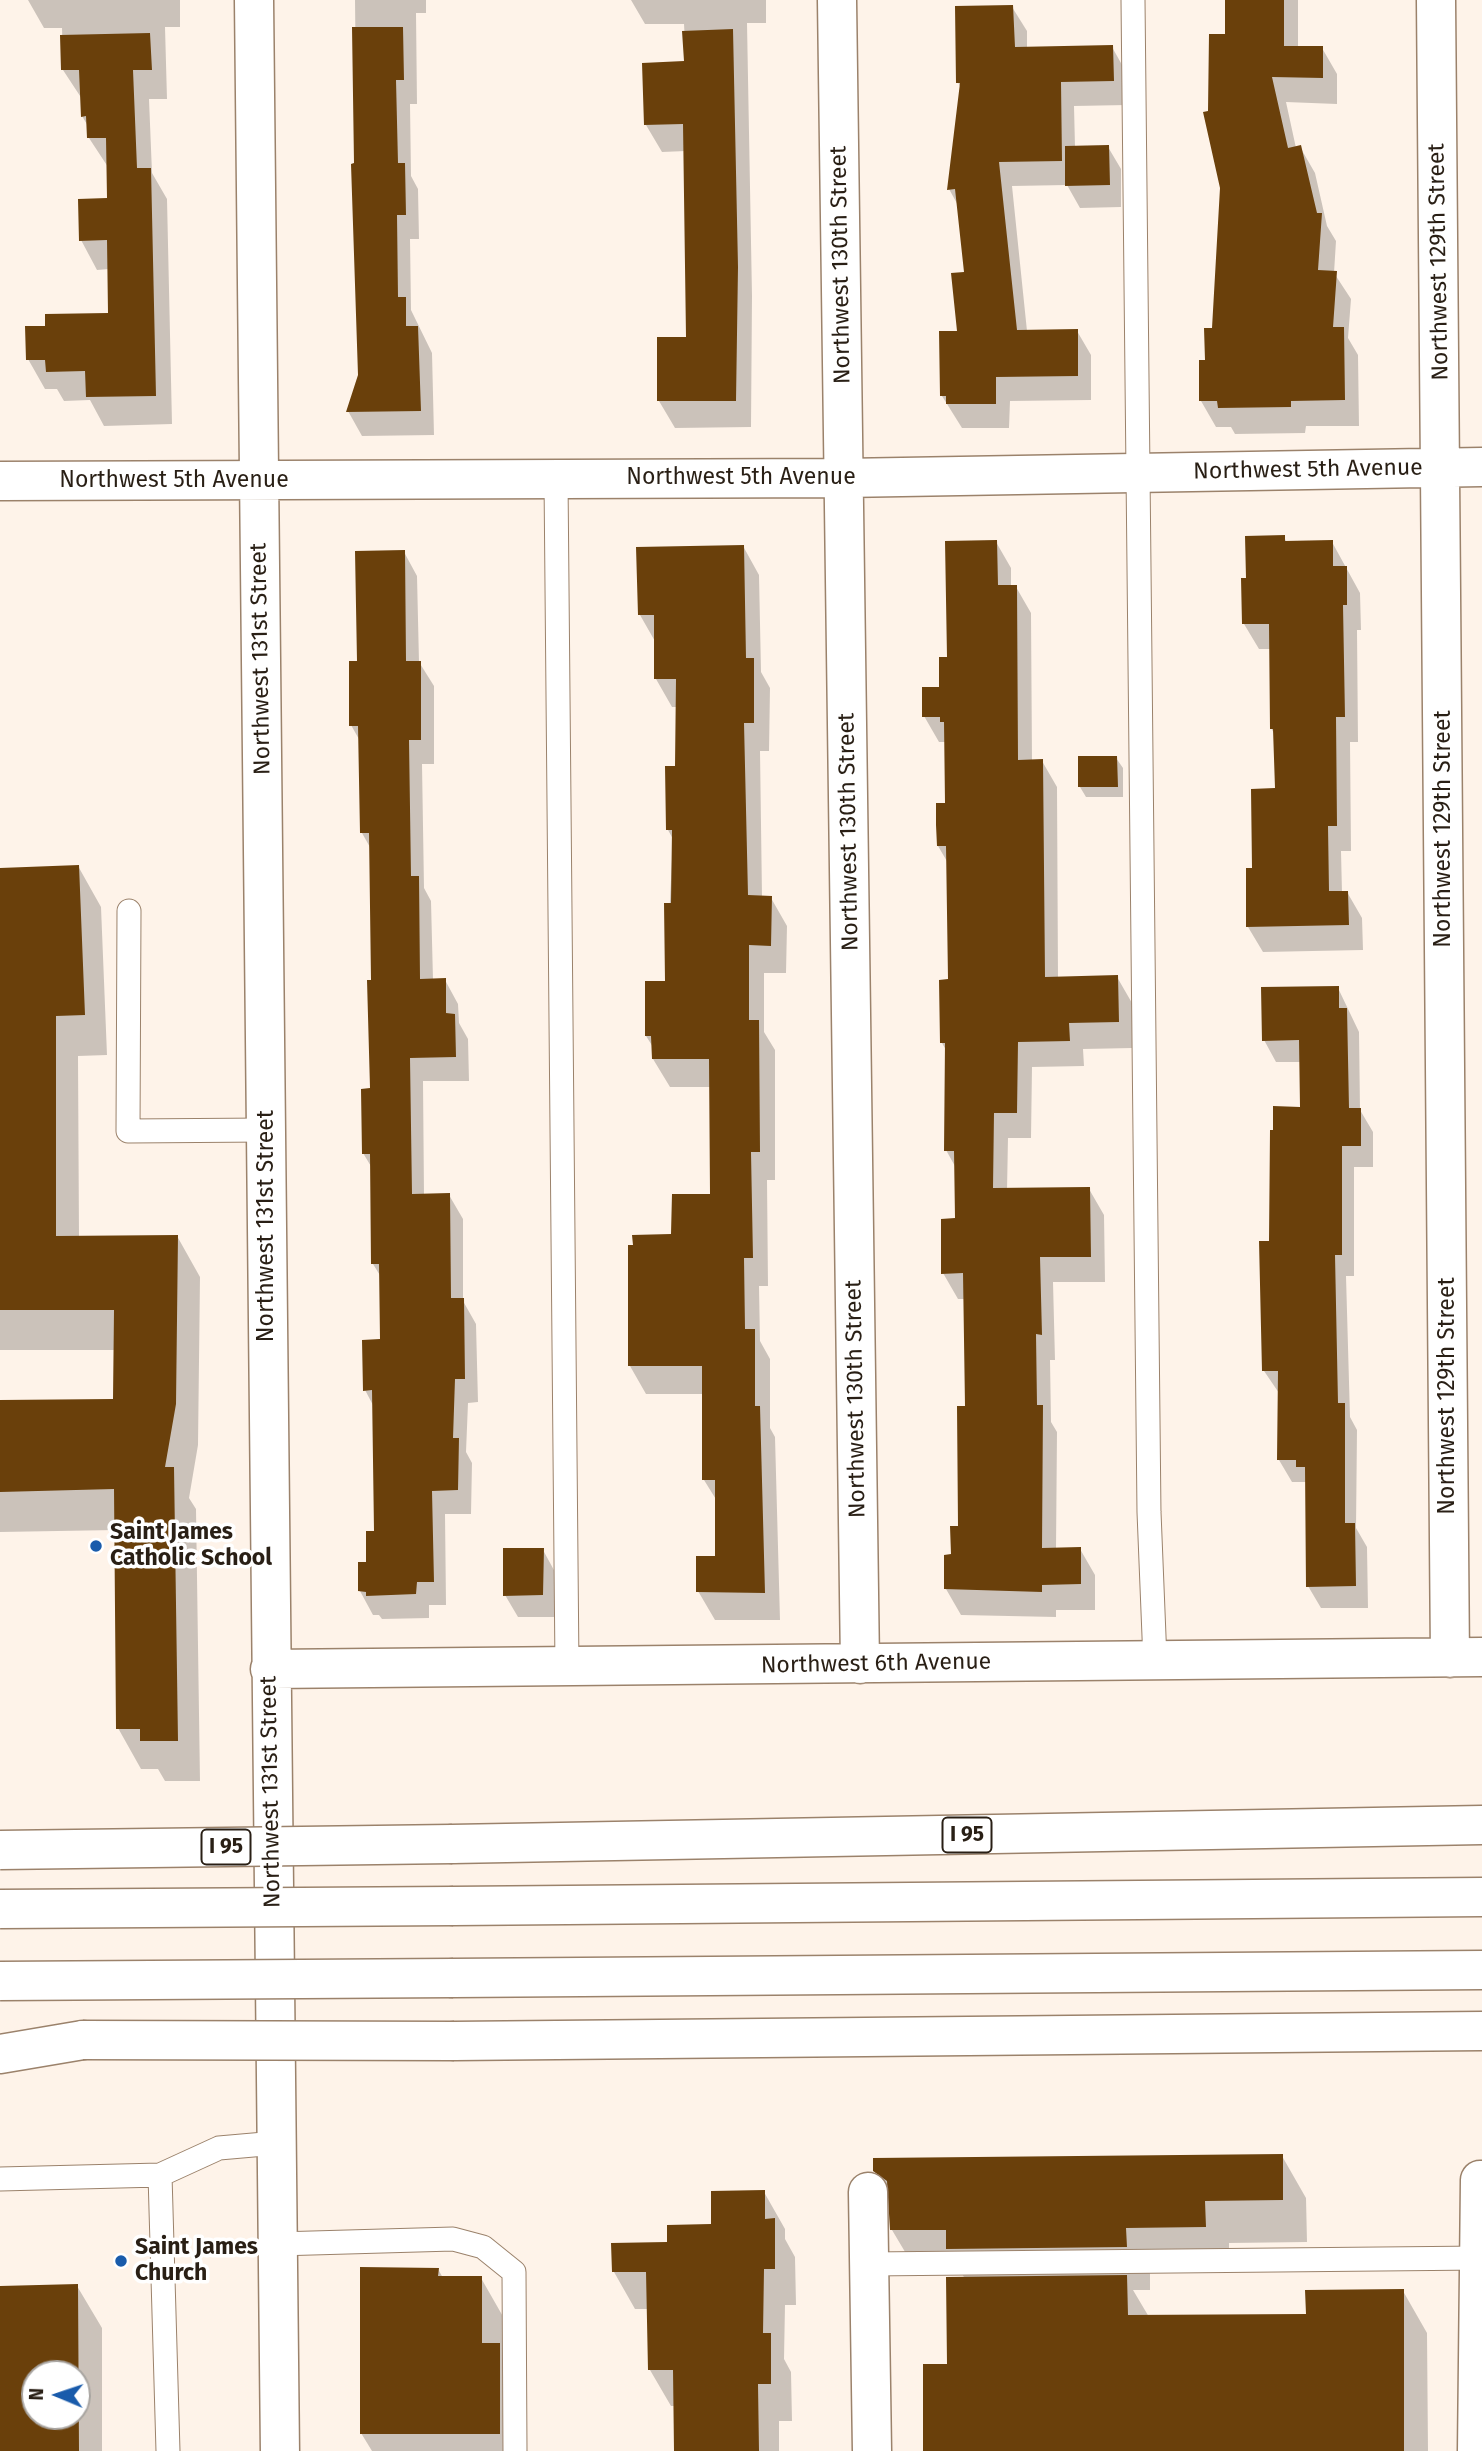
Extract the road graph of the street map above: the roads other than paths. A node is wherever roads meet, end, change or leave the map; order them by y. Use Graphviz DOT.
graph roads {
  1 [pos="254,0"];
  2 [pos="837,0"];
  3 [pos="1133,0"];
  4 [pos="1436,0"];
  5 [pos="1482,467"];
  6 [pos="1441,468"];
  7 [pos="1140,473"];
  8 [pos="844,478"];
  9 [pos="556,479"];
  10 [pos="260,480"];
  11 [pos="0,481"];
  12 [pos="129,911"];
  13 [pos="267,1130"];
  14 [pos="1466,1658"];
  15 [pos="1155,1661"];
  16 [pos="860,1664"];
  17 [pos="567,1667"];
  18 [pos="270,1669"];
  19 [pos="1482,1825"];
  20 [pos="0,1850"];
  21 [pos="1482,1897"];
  22 [pos="0,1909"];
  23 [pos="1482,1970"];
  24 [pos="0,1981"];
  25 [pos="1482,2031"];
  26 [pos="83,2040"];
  27 [pos="0,2042"];
  28 [pos="0,2054"];
  29 [pos="276,2143"];
  30 [pos="160,2175"];
  31 [pos="0,2179"];
  32 [pos="1480,2180"];
  33 [pos="868,2192"];
  34 [pos="277,2244"];
  35 [pos="1481,2258"];
  36 [pos="869,2264"];
  37 [pos="168,2451"];
  38 [pos="280,2451"];
  39 [pos="515,2451"];
  40 [pos="872,2451"];
  41 [pos="1477,2451"];
  1 -- 10 [label="main road, Northwest 131st Street"];
  2 -- 8 [label="main road, Northwest 130th Street"];
  3 -- 7 [label="lane"];
  4 -- 6 [label="main road, Northwest 129th Street"];
  5 -- 6 [label="main road, Northwest 5th Avenue"];
  6 -- 7 [label="main road, Northwest 5th Avenue"];
  6 -- 14 [label="main road, Northwest 129th Street"];
  7 -- 8 [label="main road, Northwest 5th Avenue"];
  7 -- 15 [label="lane"];
  8 -- 9 [label="main road, Northwest 5th Avenue"];
  8 -- 16 [label="main road, Northwest 130th Street"];
  9 -- 10 [label="main road, Northwest 5th Avenue"];
  9 -- 17 [label="lane"];
  10 -- 11 [label="main road, Northwest 5th Avenue"];
  10 -- 13 [label="main road, Northwest 131st Street"];
  12 -- 13 [label="lane"];
  13 -- 18 [label="main road, Northwest 131st Street"];
  14 -- 15 [label="main road, Northwest 6th Avenue"];
  15 -- 16 [label="main road, Northwest 6th Avenue"];
  16 -- 17 [label="main road, Northwest 6th Avenue"];
  17 -- 18 [label="main road, Northwest 6th Avenue"];
  18 -- 29 [label="main road, Northwest 131st Street"];
  19 -- 20 [label="main road, I 95, bridge"];
  21 -- 22 [label="main road, bridge"];
  23 -- 24 [label="main road, bridge"];
  25 -- 26 [label="main road, bridge"];
  26 -- 27 [label="main road"];
  26 -- 28 [label="main road"];
  29 -- 30 [label="lane"];
  29 -- 34 [label="main road, Northwest 131st Street"];
  30 -- 31 [label="lane"];
  30 -- 37 [label="lane"];
  32 -- 35 [label="main road"];
  33 -- 36 [label="main road"];
  34 -- 38 [label="main road, Northwest 131st Street"];
  34 -- 39 [label="lane"];
  35 -- 36 [label="lane"];
  35 -- 41 [label="main road"];
  36 -- 40 [label="main road"];
}
